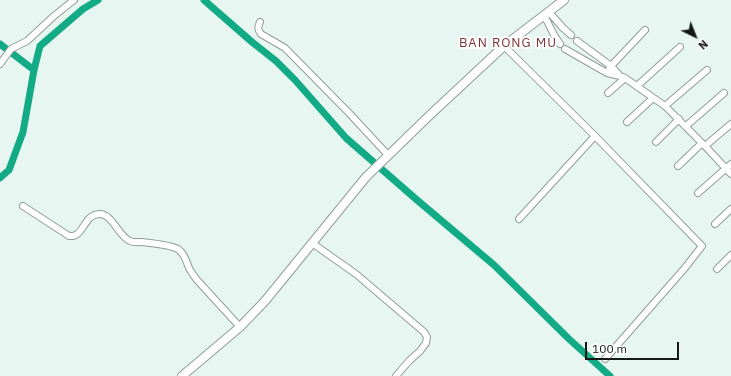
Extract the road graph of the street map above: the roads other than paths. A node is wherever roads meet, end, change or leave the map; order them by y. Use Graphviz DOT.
graph roads {
  1 [pos="74,0"];
  2 [pos="564,0"];
  3 [pos="546,13"];
  4 [pos="260,22"];
  5 [pos="645,30"];
  6 [pos="571,35"];
  7 [pos="577,41"];
  8 [pos="560,44"];
  9 [pos="504,46"];
  10 [pos="680,48"];
  11 [pos="565,49"];
  12 [pos="2,61"];
  13 [pos="611,66"];
  14 [pos="707,70"];
  15 [pos="607,72"];
  16 [pos="623,77"];
  17 [pos="637,86"];
  18 [pos="608,93"];
  19 [pos="724,93"];
  20 [pos="653,98"];
  21 [pos="665,106"];
  22 [pos="679,119"];
  23 [pos="627,122"];
  24 [pos="731,124"];
  25 [pos="686,126"];
  26 [pos="595,136"];
  27 [pos="656,142"];
  28 [pos="704,145"];
  29 [pos="388,155"];
  30 [pos="678,166"];
  31 [pos="728,166"];
  32 [pos="731,174"];
  33 [pos="698,193"];
  34 [pos="23,206"];
  35 [pos="731,209"];
  36 [pos="519,219"];
  37 [pos="715,224"];
  38 [pos="312,243"];
  39 [pos="731,255"];
  40 [pos="717,269"];
  41 [pos="240,326"];
  42 [pos="605,359"];
  43 [pos="182,376"];
  44 [pos="396,376"];
  1 -- 12 [label="street"];
  2 -- 3 [label="street"];
  3 -- 6 [label="street"];
  3 -- 8 [label="street"];
  3 -- 9 [label="street"];
  4 -- 29 [label="street"];
  5 -- 13 [label="street"];
  7 -- 13 [label="street"];
  9 -- 26 [label="street"];
  9 -- 29 [label="street"];
  10 -- 17 [label="street"];
  11 -- 15 [label="street"];
  13 -- 15 [label="street"];
  13 -- 16 [label="street"];
  14 -- 21 [label="street"];
  15 -- 16 [label="street"];
  16 -- 17 [label="street"];
  16 -- 18 [label="street"];
  17 -- 20 [label="street"];
  19 -- 25 [label="street"];
  20 -- 21 [label="street"];
  20 -- 23 [label="street"];
  21 -- 22 [label="street"];
  22 -- 25 [label="street"];
  22 -- 27 [label="street"];
  24 -- 28 [label="street"];
  25 -- 28 [label="street"];
  26 -- 36 [label="street"];
  26 -- 42 [label="street"];
  28 -- 30 [label="street"];
  28 -- 31 [label="street"];
  29 -- 38 [label="street"];
  31 -- 32 [label="street"];
  31 -- 33 [label="street"];
  34 -- 41 [label="street"];
  35 -- 37 [label="street"];
  38 -- 41 [label="street"];
  38 -- 44 [label="street"];
  39 -- 40 [label="street"];
  41 -- 43 [label="street"];
}
